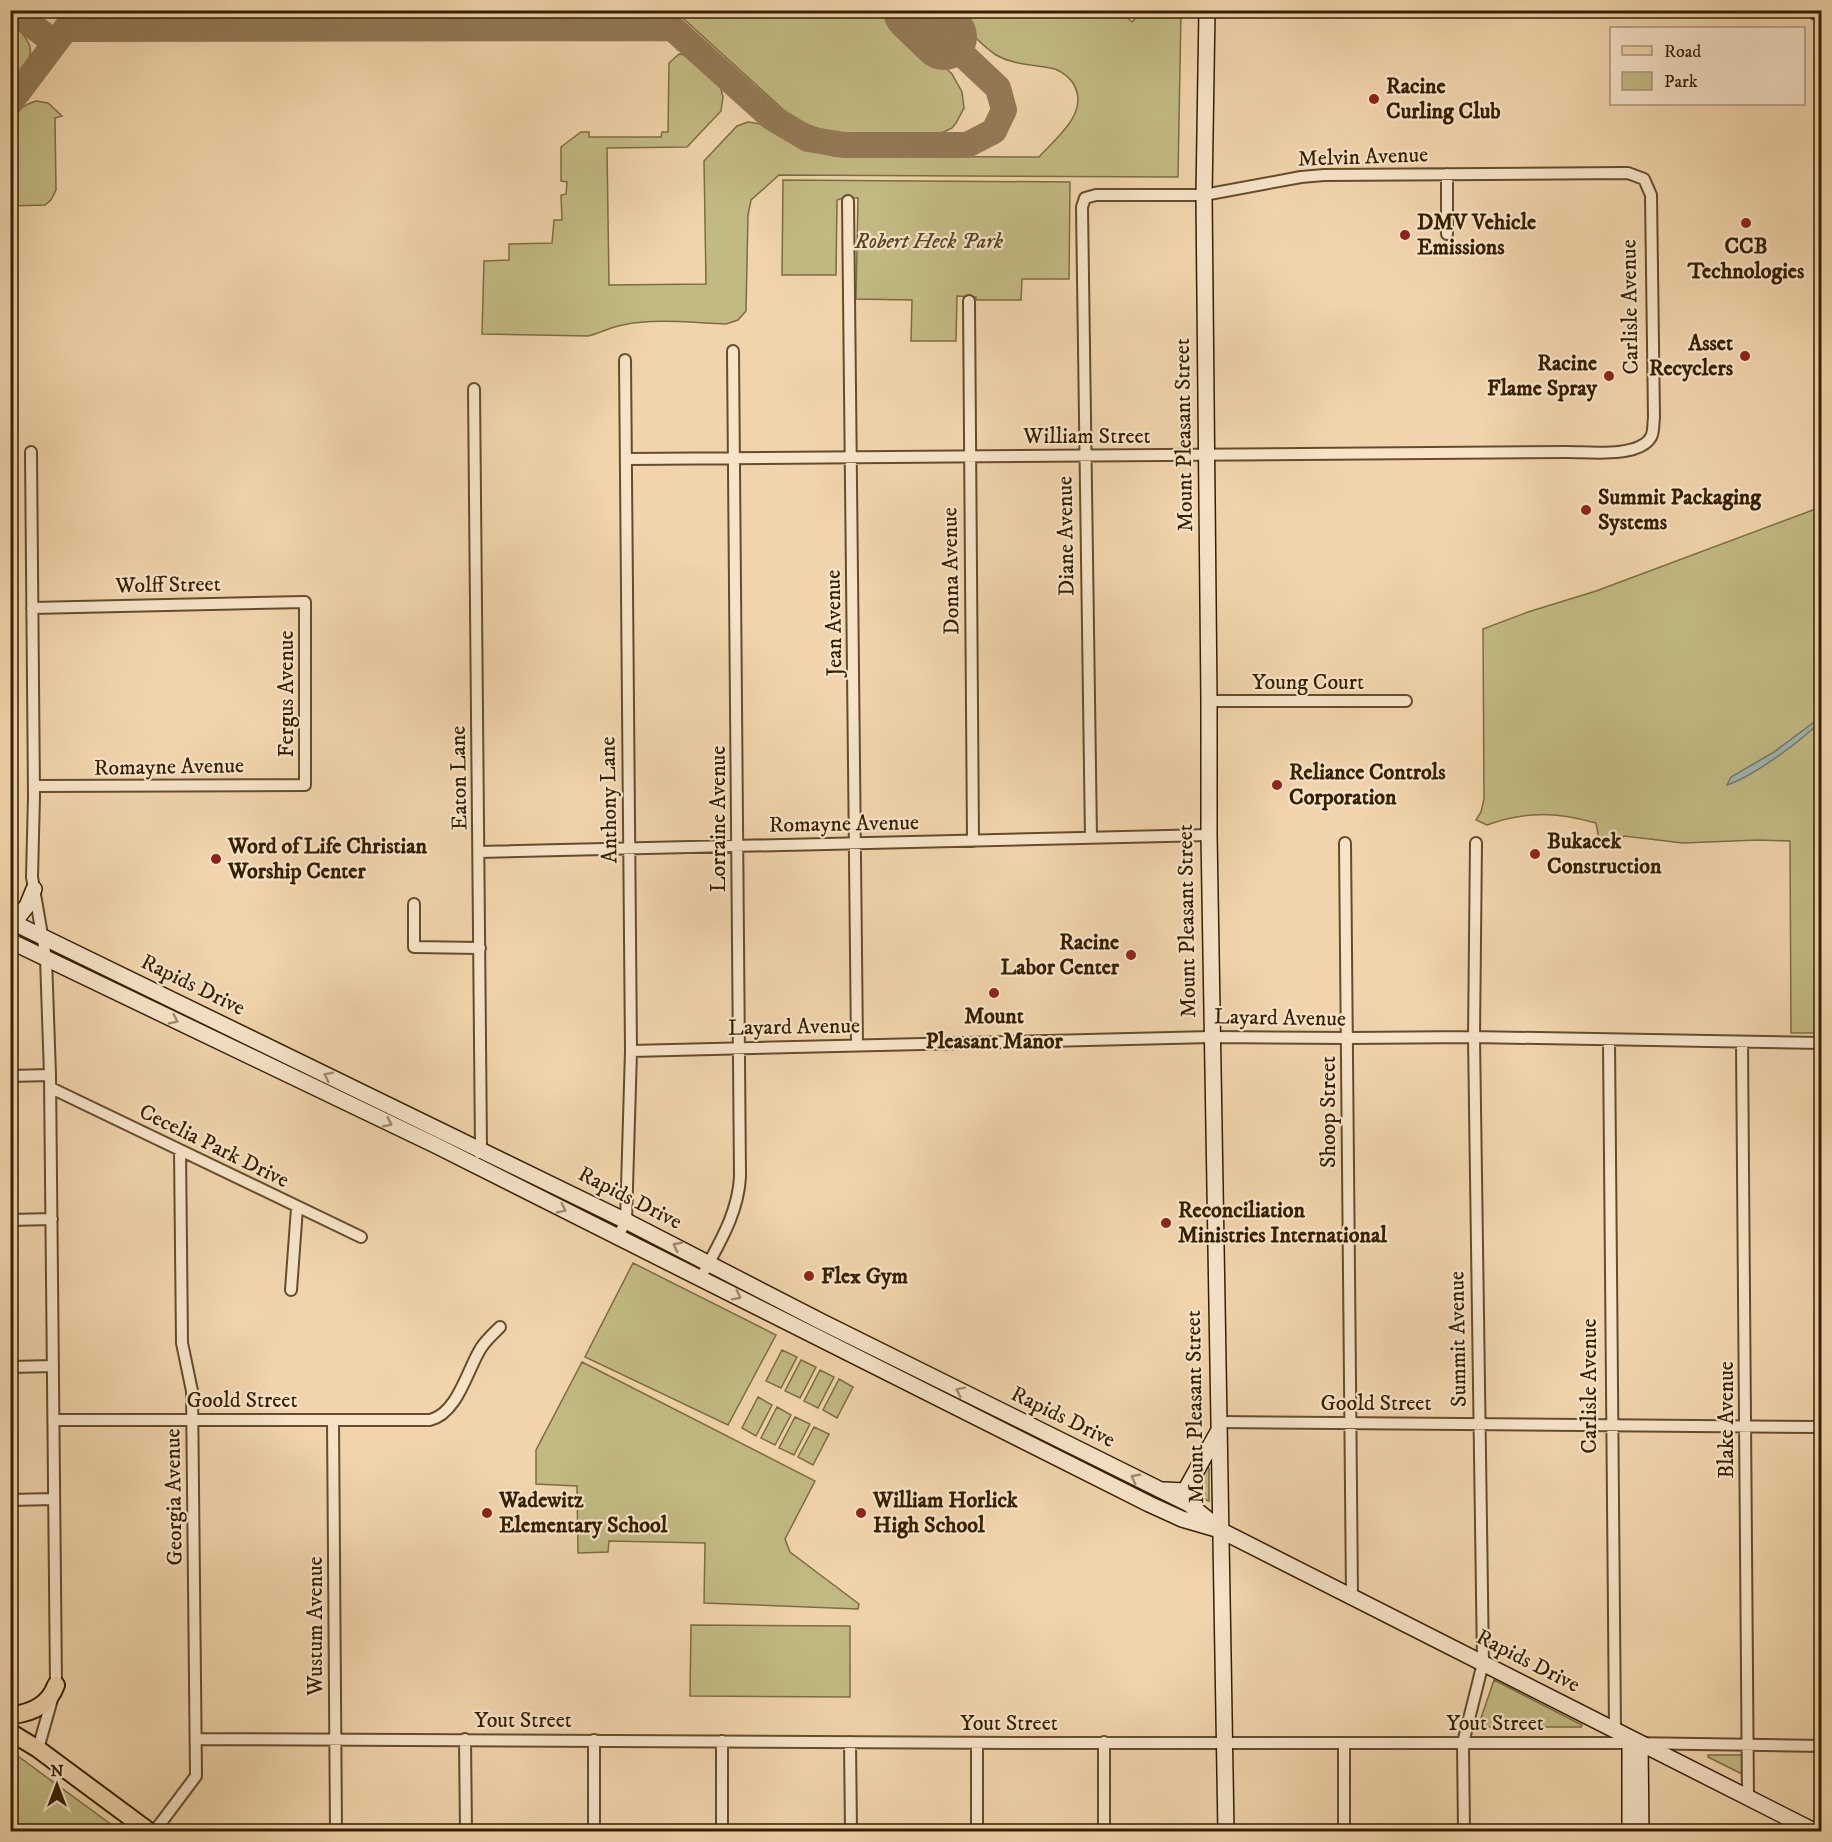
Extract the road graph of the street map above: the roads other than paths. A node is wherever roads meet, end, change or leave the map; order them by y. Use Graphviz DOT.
graph roads {
  1 [pos="1207,10"];
  2 [pos="1447,174"];
  3 [pos="1644,179"];
  4 [pos="1204,195"];
  5 [pos="1085,198"];
  6 [pos="848,201"];
  7 [pos="1447,234"];
  8 [pos="969,302"];
  9 [pos="733,351"];
  10 [pos="625,360"];
  11 [pos="474,389"];
  12 [pos="1651,437"];
  13 [pos="31,452"];
  14 [pos="1207,454"];
  15 [pos="970,456"];
  16 [pos="1084,456"];
  17 [pos="852,457"];
  18 [pos="734,458"];
  19 [pos="626,459"];
  20 [pos="305,602"];
  21 [pos="32,608"];
  22 [pos="1209,701"];
  23 [pos="1406,701"];
  24 [pos="305,785"];
  25 [pos="34,786"];
  26 [pos="1209,835"];
  27 [pos="1091,838"];
  28 [pos="973,841"];
  29 [pos="856,843"];
  30 [pos="1345,843"];
  31 [pos="1476,843"];
  32 [pos="737,846"];
  33 [pos="629,848"];
  34 [pos="479,852"];
  35 [pos="34,889"];
  36 [pos="414,904"];
  37 [pos="10,920"];
  38 [pos="43,937"];
  39 [pos="10,941"];
  40 [pos="480,948"];
  41 [pos="46,958"];
  42 [pos="116,973"];
  43 [pos="109,988"];
  44 [pos="147,988"];
  45 [pos="139,1003"];
  46 [pos="204,1016"];
  47 [pos="197,1031"];
  48 [pos="1211,1037"];
  49 [pos="1474,1037"];
  50 [pos="1347,1038"];
  51 [pos="1609,1041"];
  52 [pos="1742,1042"];
  53 [pos="1821,1043"];
  54 [pos="857,1045"];
  55 [pos="739,1048"];
  56 [pos="278,1051"];
  57 [pos="631,1051"];
  58 [pos="272,1066"];
  59 [pos="50,1075"];
  60 [pos="10,1076"];
  61 [pos="51,1088"];
  62 [pos="359,1090"];
  63 [pos="352,1106"];
  64 [pos="481,1149"];
  65 [pos="180,1150"];
  66 [pos="474,1165"];
  67 [pos="297,1208"];
  68 [pos="52,1219"];
  69 [pos="10,1220"];
  70 [pos="626,1221"];
  71 [pos="618,1236"];
  72 [pos="361,1237"];
  73 [pos="709,1263"];
  74 [pos="701,1278"];
  75 [pos="291,1290"];
  76 [pos="500,1327"];
  77 [pos="53,1366"];
  78 [pos="10,1367"];
  79 [pos="54,1420"];
  80 [pos="193,1420"];
  81 [pos="333,1420"];
  82 [pos="1350,1423"];
  83 [pos="1479,1424"];
  84 [pos="1612,1425"];
  85 [pos="1745,1426"];
  86 [pos="1218,1427"];
  87 [pos="1821,1427"];
  88 [pos="1157,1488"];
  89 [pos="54,1499"];
  90 [pos="10,1500"];
  91 [pos="1220,1530"];
  92 [pos="1352,1596"];
  93 [pos="1483,1663"];
  94 [pos="56,1685"];
  95 [pos="11,1720"];
  96 [pos="1615,1730"];
  97 [pos="196,1739"];
  98 [pos="335,1739"];
  99 [pos="465,1740"];
  100 [pos="594,1740"];
  101 [pos="722,1741"];
  102 [pos="1633,1741"];
  103 [pos="850,1742"];
  104 [pos="1104,1742"];
  105 [pos="1225,1742"];
  106 [pos="977,1743"];
  107 [pos="1344,1743"];
  108 [pos="1463,1743"];
  109 [pos="1748,1746"];
  110 [pos="1821,1746"];
  111 [pos="38,1749"];
  112 [pos="1748,1799"];
  113 [pos="1811,1830"];
  114 [pos="152,1832"];
  115 [pos="336,1832"];
  116 [pos="466,1832"];
  117 [pos="594,1832"];
  118 [pos="723,1832"];
  119 [pos="851,1832"];
  120 [pos="977,1832"];
  121 [pos="1104,1832"];
  122 [pos="1226,1832"];
  123 [pos="1344,1832"];
  124 [pos="1464,1832"];
  125 [pos="1630,1832"];
  126 [pos="1641,1832"];
  1 -- 4 [label="street, Mount Pleasant Street"];
  2 -- 3 [label="street, Melvin Avenue"];
  2 -- 4 [label="street, Melvin Avenue"];
  2 -- 7 [label="street"];
  3 -- 12 [label="street, Carlisle Avenue"];
  4 -- 5 [label="street, Melvin Avenue"];
  4 -- 14 [label="street, Mount Pleasant Street"];
  5 -- 16 [label="street, Diane Avenue"];
  6 -- 17 [label="street, Jean Avenue"];
  8 -- 15 [label="street, Donna Avenue"];
  9 -- 18 [label="street, Lorraine Avenue"];
  10 -- 19 [label="street, Anthony Lane"];
  11 -- 34 [label="street, Eaton Lane"];
  12 -- 14 [label="street, William Street"];
  13 -- 21 [label="street"];
  14 -- 16 [label="street, William Street"];
  14 -- 22 [label="street, Mount Pleasant Street"];
  15 -- 16 [label="street, William Street"];
  15 -- 17 [label="street, William Street"];
  15 -- 28 [label="street, Donna Avenue"];
  16 -- 27 [label="street, Diane Avenue"];
  17 -- 18 [label="street, William Street"];
  17 -- 29 [label="street, Jean Avenue"];
  18 -- 19 [label="street, William Street"];
  18 -- 32 [label="street, Lorraine Avenue"];
  19 -- 33 [label="street, Anthony Lane"];
  20 -- 21 [label="street, Wolff Street"];
  20 -- 24 [label="street, Fergus Avenue"];
  21 -- 25 [label="street"];
  22 -- 23 [label="street, Young Court"];
  22 -- 26 [label="street, Mount Pleasant Street"];
  24 -- 25 [label="street, Romayne Avenue"];
  25 -- 35 [label="street"];
  26 -- 27 [label="street, Romayne Avenue"];
  26 -- 48 [label="street, Mount Pleasant Street"];
  27 -- 28 [label="street, Romayne Avenue"];
  28 -- 29 [label="street, Romayne Avenue"];
  29 -- 32 [label="street, Romayne Avenue"];
  29 -- 54 [label="street, Jean Avenue"];
  30 -- 50 [label="street, Shoop Street"];
  31 -- 49 [label="street, Summit Avenue"];
  32 -- 33 [label="street, Romayne Avenue"];
  32 -- 55 [label="street, Lorraine Avenue"];
  33 -- 34 [label="street, Romayne Avenue"];
  33 -- 57 [label="street, Anthony Lane"];
  34 -- 40 [label="street, Eaton Lane"];
  35 -- 37 [label="street"];
  35 -- 38 [label="street"];
  36 -- 40 [label="street"];
  37 -- 38 [label="street, Rapids Drive"];
  38 -- 41 [label="street"];
  38 -- 42 [label="street, Rapids Drive"];
  39 -- 41 [label="street, Rapids Drive"];
  40 -- 64 [label="street, Eaton Lane"];
  41 -- 43 [label="street, Rapids Drive"];
  41 -- 59 [label="street"];
  42 -- 43 [label="street"];
  42 -- 44 [label="street, Rapids Drive"];
  43 -- 45 [label="street, Rapids Drive"];
  44 -- 45 [label="street"];
  44 -- 46 [label="street, Rapids Drive"];
  45 -- 47 [label="street, Rapids Drive, one-way"];
  46 -- 47 [label="street"];
  46 -- 56 [label="street, Rapids Drive"];
  47 -- 58 [label="street, Rapids Drive"];
  48 -- 50 [label="street, Layard Avenue"];
  48 -- 54 [label="street, Layard Avenue"];
  48 -- 86 [label="street, Mount Pleasant Street"];
  49 -- 50 [label="street, Layard Avenue"];
  49 -- 51 [label="street, Layard Avenue"];
  49 -- 83 [label="street, Summit Avenue"];
  50 -- 82 [label="street, Shoop Street"];
  51 -- 52 [label="street, Layard Avenue"];
  51 -- 84 [label="street, Carlisle Avenue"];
  52 -- 53 [label="street, Layard Avenue"];
  52 -- 85 [label="street, Blake Avenue"];
  54 -- 55 [label="street, Layard Avenue"];
  55 -- 57 [label="street, Layard Avenue"];
  55 -- 73 [label="street, Lorraine Avenue"];
  56 -- 58 [label="street"];
  62 -- 56 [label="street, Rapids Drive, one-way"];
  57 -- 70 [label="street, Anthony Lane"];
  58 -- 63 [label="street, Rapids Drive"];
  59 -- 60 [label="street"];
  59 -- 61 [label="street"];
  61 -- 65 [label="street, Cecelia Park Drive"];
  61 -- 68 [label="street"];
  62 -- 63 [label="street"];
  62 -- 64 [label="street, Rapids Drive"];
  63 -- 66 [label="street, Rapids Drive, one-way"];
  64 -- 66 [label="street, Eaton Lane"];
  64 -- 70 [label="street, Rapids Drive"];
  65 -- 67 [label="street, Cecelia Park Drive"];
  65 -- 80 [label="street, Georgia Avenue"];
  66 -- 71 [label="street, Rapids Drive, one-way"];
  67 -- 72 [label="street, Cecelia Park Drive"];
  67 -- 75 [label="street"];
  68 -- 69 [label="street"];
  68 -- 77 [label="street"];
  70 -- 71 [label="street, Anthony Lane"];
  73 -- 70 [label="street, Rapids Drive, one-way"];
  71 -- 74 [label="street, Rapids Drive"];
  73 -- 74 [label="street, Lorraine Avenue"];
  88 -- 73 [label="street, Rapids Drive, one-way"];
  74 -- 91 [label="street, Rapids Drive, one-way"];
  76 -- 81 [label="street, Goold Street"];
  77 -- 78 [label="street"];
  77 -- 79 [label="street"];
  79 -- 80 [label="street, Goold Street"];
  79 -- 89 [label="street"];
  80 -- 81 [label="street, Goold Street"];
  80 -- 97 [label="street, Georgia Avenue"];
  81 -- 98 [label="street, Wustum Avenue"];
  82 -- 83 [label="street, Goold Street"];
  82 -- 86 [label="street, Goold Street"];
  82 -- 92 [label="street, Shoop Street"];
  83 -- 84 [label="street, Goold Street"];
  83 -- 93 [label="street, Summit Avenue"];
  84 -- 85 [label="street, Goold Street"];
  84 -- 96 [label="street, Carlisle Avenue"];
  85 -- 87 [label="street, Goold Street"];
  85 -- 109 [label="street, Blake Avenue"];
  86 -- 88 [label="street"];
  86 -- 91 [label="street, Mount Pleasant Street"];
  88 -- 91 [label="street, Rapids Drive"];
  89 -- 90 [label="street"];
  89 -- 94 [label="street"];
  91 -- 92 [label="street, Rapids Drive"];
  91 -- 105 [label="street, Mount Pleasant Street"];
  92 -- 93 [label="street, Rapids Drive"];
  93 -- 96 [label="street, Rapids Drive"];
  93 -- 108 [label="street, Summit Avenue"];
  94 -- 95 [label="main road"];
  94 -- 111 [label="street"];
  95 -- 111 [label="main road"];
  96 -- 102 [label="street, Rapids Drive"];
  97 -- 98 [label="street, Yout Street"];
  97 -- 114 [label="street, Georgia Avenue"];
  98 -- 99 [label="street, Yout Street"];
  98 -- 115 [label="street, Wustum Avenue"];
  99 -- 100 [label="street, Yout Street"];
  99 -- 116 [label="street"];
  100 -- 101 [label="street, Yout Street"];
  100 -- 117 [label="street"];
  101 -- 103 [label="street, Yout Street"];
  101 -- 118 [label="street"];
  102 -- 108 [label="street, Yout Street"];
  102 -- 109 [label="street, Yout Street"];
  102 -- 112 [label="street, Rapids Drive"];
  102 -- 125 [label="street"];
  102 -- 126 [label="street"];
  103 -- 106 [label="street, Yout Street"];
  103 -- 119 [label="street"];
  104 -- 105 [label="street, Yout Street"];
  104 -- 106 [label="street, Yout Street"];
  104 -- 121 [label="street"];
  105 -- 107 [label="street, Yout Street"];
  105 -- 122 [label="street, Mount Pleasant Street"];
  106 -- 120 [label="street"];
  107 -- 108 [label="street, Yout Street"];
  107 -- 123 [label="street"];
  108 -- 124 [label="street, Summit Avenue"];
  109 -- 110 [label="street, Yout Street"];
  109 -- 112 [label="street, Blake Avenue"];
  111 -- 114 [label="main road"];
  112 -- 113 [label="street, Rapids Drive"];
}
